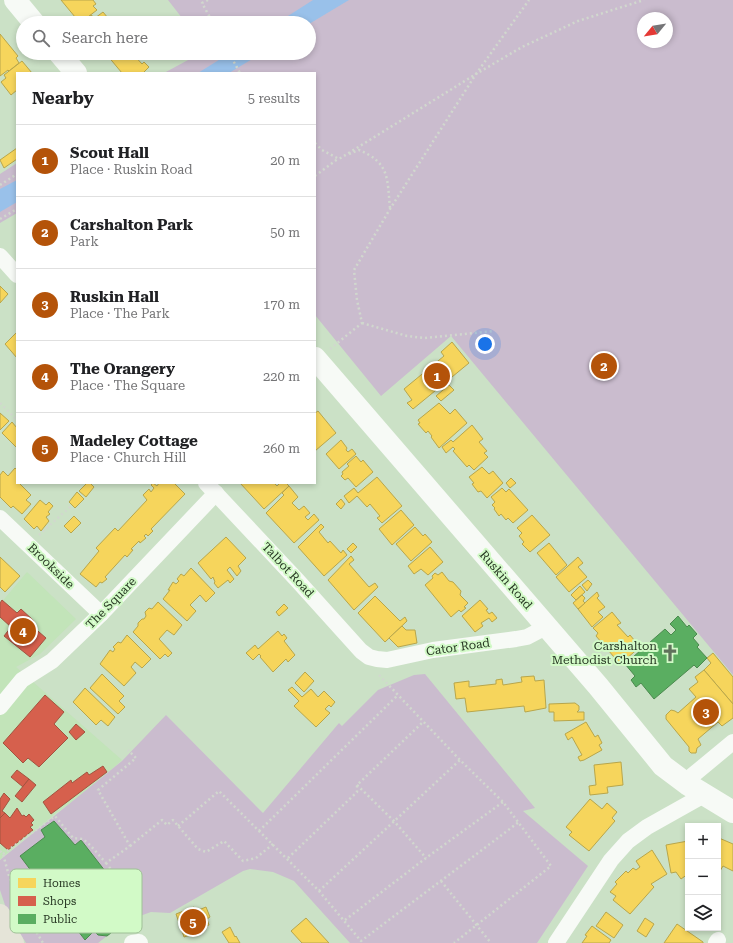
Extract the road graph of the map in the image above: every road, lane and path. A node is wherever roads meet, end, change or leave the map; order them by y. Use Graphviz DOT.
graph roads {
  1 [pos="15,0"];
  2 [pos="208,0"];
  3 [pos="529,0"];
  4 [pos="644,0"];
  5 [pos="28,16"];
  6 [pos="209,16"];
  7 [pos="65,60"];
  8 [pos="233,60"];
  9 [pos="75,72"];
  10 [pos="239,72"];
  11 [pos="476,74"];
  12 [pos="316,144"];
  13 [pos="339,159"];
  14 [pos="16,175"];
  15 [pos="316,175"];
  16 [pos="0,185"];
  17 [pos="390,209"];
  18 [pos="16,210"];
  19 [pos="0,219"];
  20 [pos="0,256"];
  21 [pos="16,274"];
  22 [pos="362,323"];
  23 [pos="494,331"];
  24 [pos="316,359"];
  25 [pos="0,403"];
  26 [pos="16,419"];
  27 [pos="211,488"];
  28 [pos="70,507"];
  29 [pos="0,518"];
  30 [pos="28,545"];
  31 [pos="101,614"];
  32 [pos="546,627"];
  33 [pos="373,658"];
  34 [pos="398,695"];
  35 [pos="0,707"];
  36 [pos="423,722"];
  37 [pos="733,742"];
  38 [pos="128,750"];
  39 [pos="460,760"];
  40 [pos="357,785"];
  41 [pos="695,790"];
  42 [pos="504,802"];
  43 [pos="733,812"];
  44 [pos="394,821"];
  45 [pos="519,822"];
  46 [pos="178,826"];
  47 [pos="258,831"];
  48 [pos="273,844"];
  49 [pos="130,846"];
  50 [pos="0,851"];
  51 [pos="3,854"];
  52 [pos="288,858"];
  53 [pos="426,858"];
  54 [pos="106,863"];
  55 [pos="111,869"];
  56 [pos="10,878"];
  57 [pos="441,881"];
  58 [pos="319,891"];
  59 [pos="0,916"];
  60 [pos="345,920"];
  61 [pos="477,925"];
  62 [pos="38,933"];
  63 [pos="131,933"];
  64 [pos="13,943"];
  65 [pos="44,943"];
  66 [pos="137,943"];
  67 [pos="454,943"];
  68 [pos="491,943"];
  69 [pos="556,943"];
  1 -- 5 [label="main road"];
  2 -- 6 [label="path"];
  3 -- 11 [label="path"];
  4 -- 11 [label="path"];
  7 -- 9 [label="main road"];
  8 -- 10 [label="path"];
  11 -- 13 [label="path"];
  11 -- 17 [label="path"];
  12 -- 13 [label="path"];
  13 -- 15 [label="path"];
  13 -- 17 [label="path"];
  14 -- 16 [label="path"];
  17 -- 22 [label="path"];
  18 -- 19 [label="path"];
  20 -- 21 [label="street"];
  22 -- 23 [label="path"];
  22 -- 24 [label="path"];
  24 -- 32 [label="main road, Ruskin Road"];
  25 -- 26 [label="path"];
  27 -- 31 [label="street, The Square"];
  27 -- 33 [label="street, Talbot Road"];
  28 -- 30 [label="path"];
  29 -- 30 [label="street, Brookside"];
  30 -- 31 [label="street, Brookside"];
  31 -- 35 [label="street, The Square"];
  32 -- 33 [label="street, Cator Road"];
  32 -- 41 [label="main road, Ruskin Road"];
  33 -- 34 [label="path"];
  34 -- 36 [label="path"];
  34 -- 47 [label="path"];
  36 -- 39 [label="path"];
  36 -- 40 [label="path"];
  37 -- 41 [label="street"];
  38 -- 49 [label="path"];
  39 -- 42 [label="path"];
  39 -- 44 [label="path"];
  40 -- 44 [label="path"];
  40 -- 52 [label="path"];
  41 -- 43 [label="main road, Ruskin Road"];
  41 -- 69 [label="street"];
  42 -- 45 [label="path"];
  42 -- 53 [label="path"];
  44 -- 53 [label="path"];
  44 -- 58 [label="path"];
  45 -- 57 [label="path"];
  45 -- 61 [label="path"];
  46 -- 47 [label="path"];
  46 -- 48 [label="path"];
  46 -- 49 [label="path"];
  47 -- 48 [label="path"];
  48 -- 52 [label="path"];
  49 -- 54 [label="path"];
  50 -- 51 [label="path"];
  51 -- 54 [label="path"];
  51 -- 56 [label="path"];
  52 -- 58 [label="path"];
  53 -- 60 [label="path"];
  54 -- 55 [label="path"];
  57 -- 60 [label="path"];
  57 -- 61 [label="path"];
  58 -- 60 [label="path"];
  59 -- 64 [label="highway"];
  61 -- 67 [label="path"];
  61 -- 68 [label="path"];
  62 -- 65 [label="path"];
  63 -- 66 [label="path"];
}
